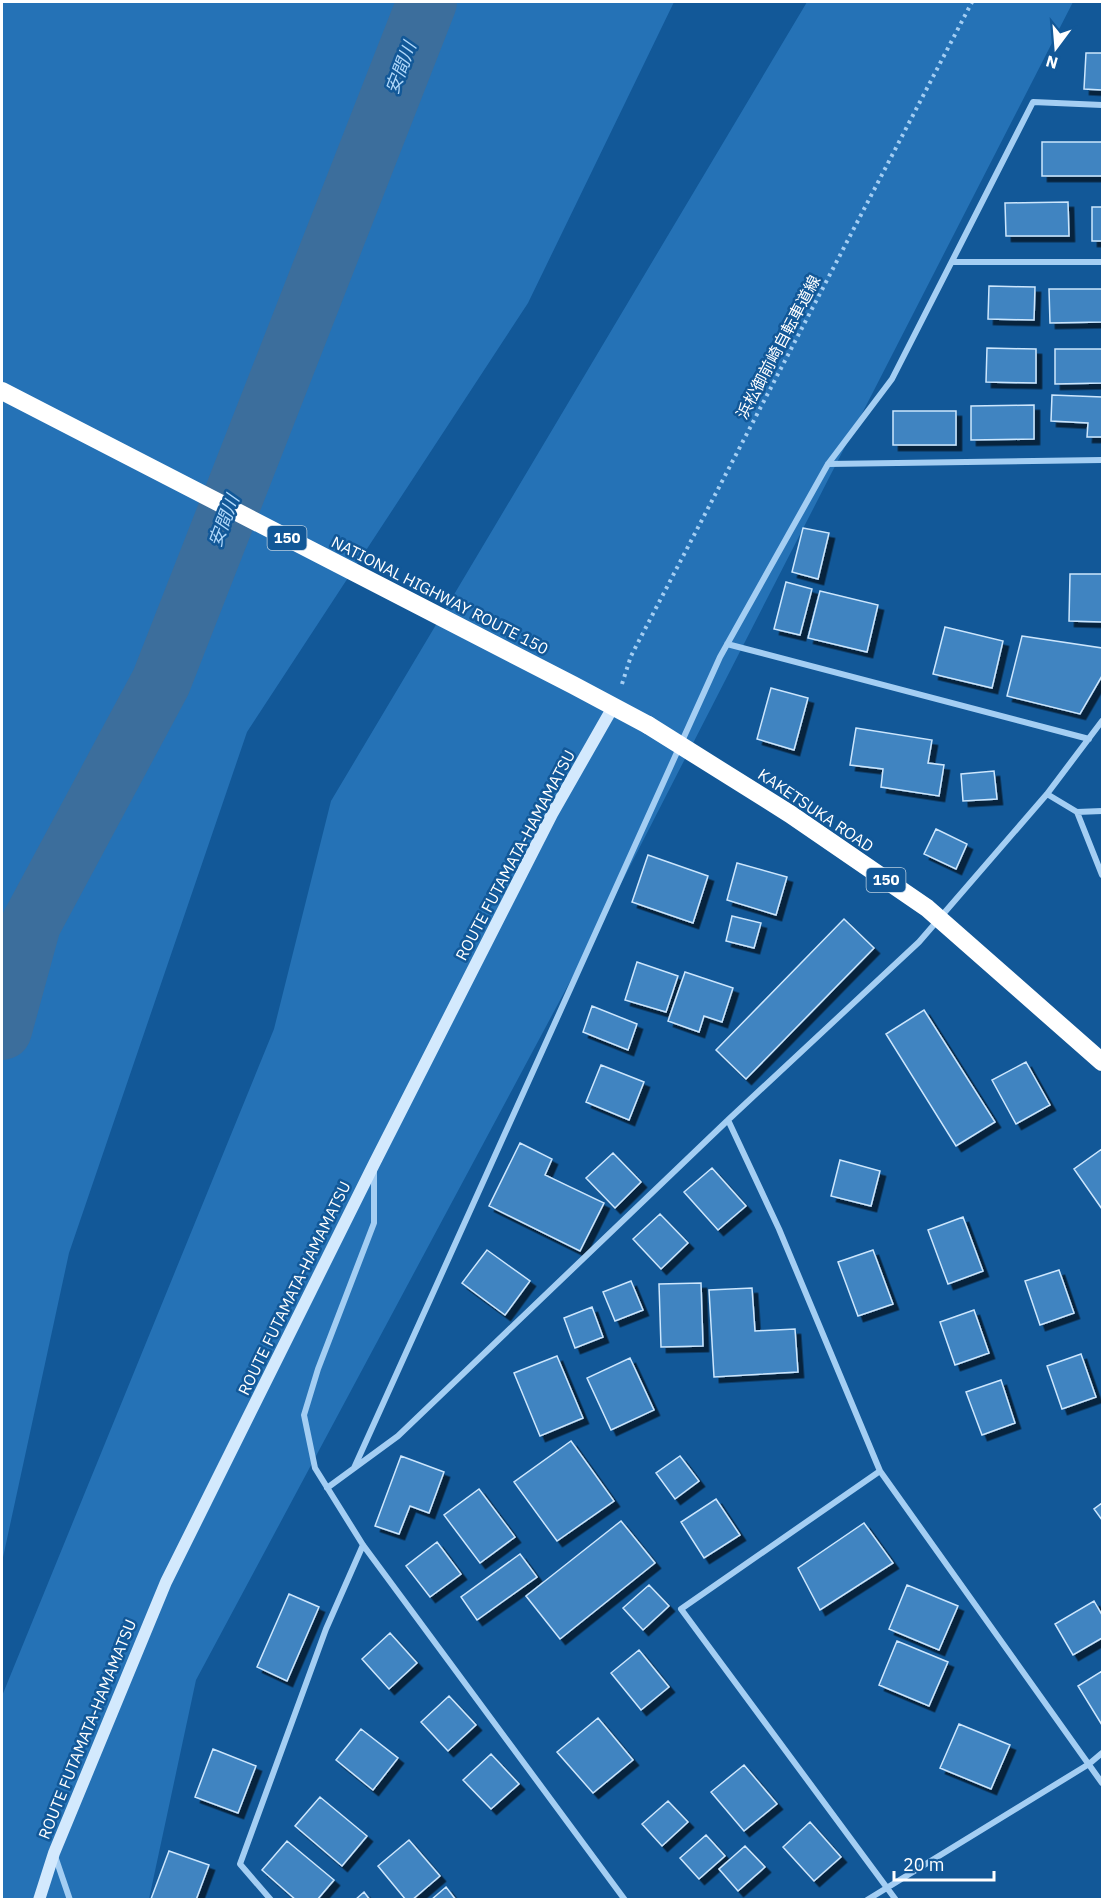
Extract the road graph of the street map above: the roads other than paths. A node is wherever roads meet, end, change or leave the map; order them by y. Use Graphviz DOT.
graph roads {
  1 [pos="1102,105"];
  2 [pos="952,262"];
  3 [pos="1102,262"];
  4 [pos="2,391"];
  5 [pos="1102,460"];
  6 [pos="828,464"];
  7 [pos="727,644"];
  8 [pos="573,685"];
  9 [pos="613,707"];
  10 [pos="1102,721"];
  11 [pos="1089,739"];
  12 [pos="1047,794"];
  13 [pos="1102,811"];
  14 [pos="1077,812"];
  15 [pos="1102,875"];
  16 [pos="1102,1062"];
  17 [pos="728,1120"];
  18 [pos="374,1164"];
  19 [pos="354,1468"];
  20 [pos="880,1472"];
  21 [pos="327,1488"];
  22 [pos="363,1545"];
  23 [pos="1102,1753"];
  24 [pos="1089,1764"];
  25 [pos="1102,1783"];
  26 [pos="54,1852"];
  27 [pos="887,1887"];
  28 [pos="39,1899"];
  29 [pos="70,1899"];
  30 [pos="271,1899"];
  31 [pos="625,1899"];
  32 [pos="867,1899"];
  33 [pos="896,1899"];
  1 -- 2 [label="street"];
  2 -- 3 [label="street"];
  2 -- 6 [label="street"];
  4 -- 8 [label="highway, NATIONAL HIGHWAY ROUTE 150 / 150"];
  5 -- 6 [label="street"];
  6 -- 7 [label="street"];
  7 -- 11 [label="street"];
  7 -- 19 [label="street"];
  8 -- 9 [label="highway, KAKETSUKA ROAD / 150"];
  9 -- 16 [label="highway, KAKETSUKA ROAD / 150, bridge"];
  9 -- 18 [label="main road, ROUTE FUTAMATA-HAMAMATSU"];
  10 -- 11 [label="street"];
  11 -- 12 [label="street"];
  12 -- 14 [label="street"];
  12 -- 17 [label="street"];
  13 -- 14 [label="street"];
  14 -- 15 [label="street"];
  17 -- 19 [label="street"];
  17 -- 20 [label="street"];
  18 -- 21 [label="street"];
  18 -- 26 [label="main road, ROUTE FUTAMATA-HAMAMATSU"];
  19 -- 21 [label="street"];
  20 -- 24 [label="street"];
  20 -- 27 [label="street"];
  21 -- 22 [label="street"];
  22 -- 30 [label="street"];
  22 -- 31 [label="street"];
  23 -- 24 [label="street"];
  24 -- 25 [label="street"];
  24 -- 27 [label="street"];
  26 -- 28 [label="main road, ROUTE FUTAMATA-HAMAMATSU"];
  26 -- 29 [label="street"];
  27 -- 32 [label="street"];
  27 -- 33 [label="street"];
}
